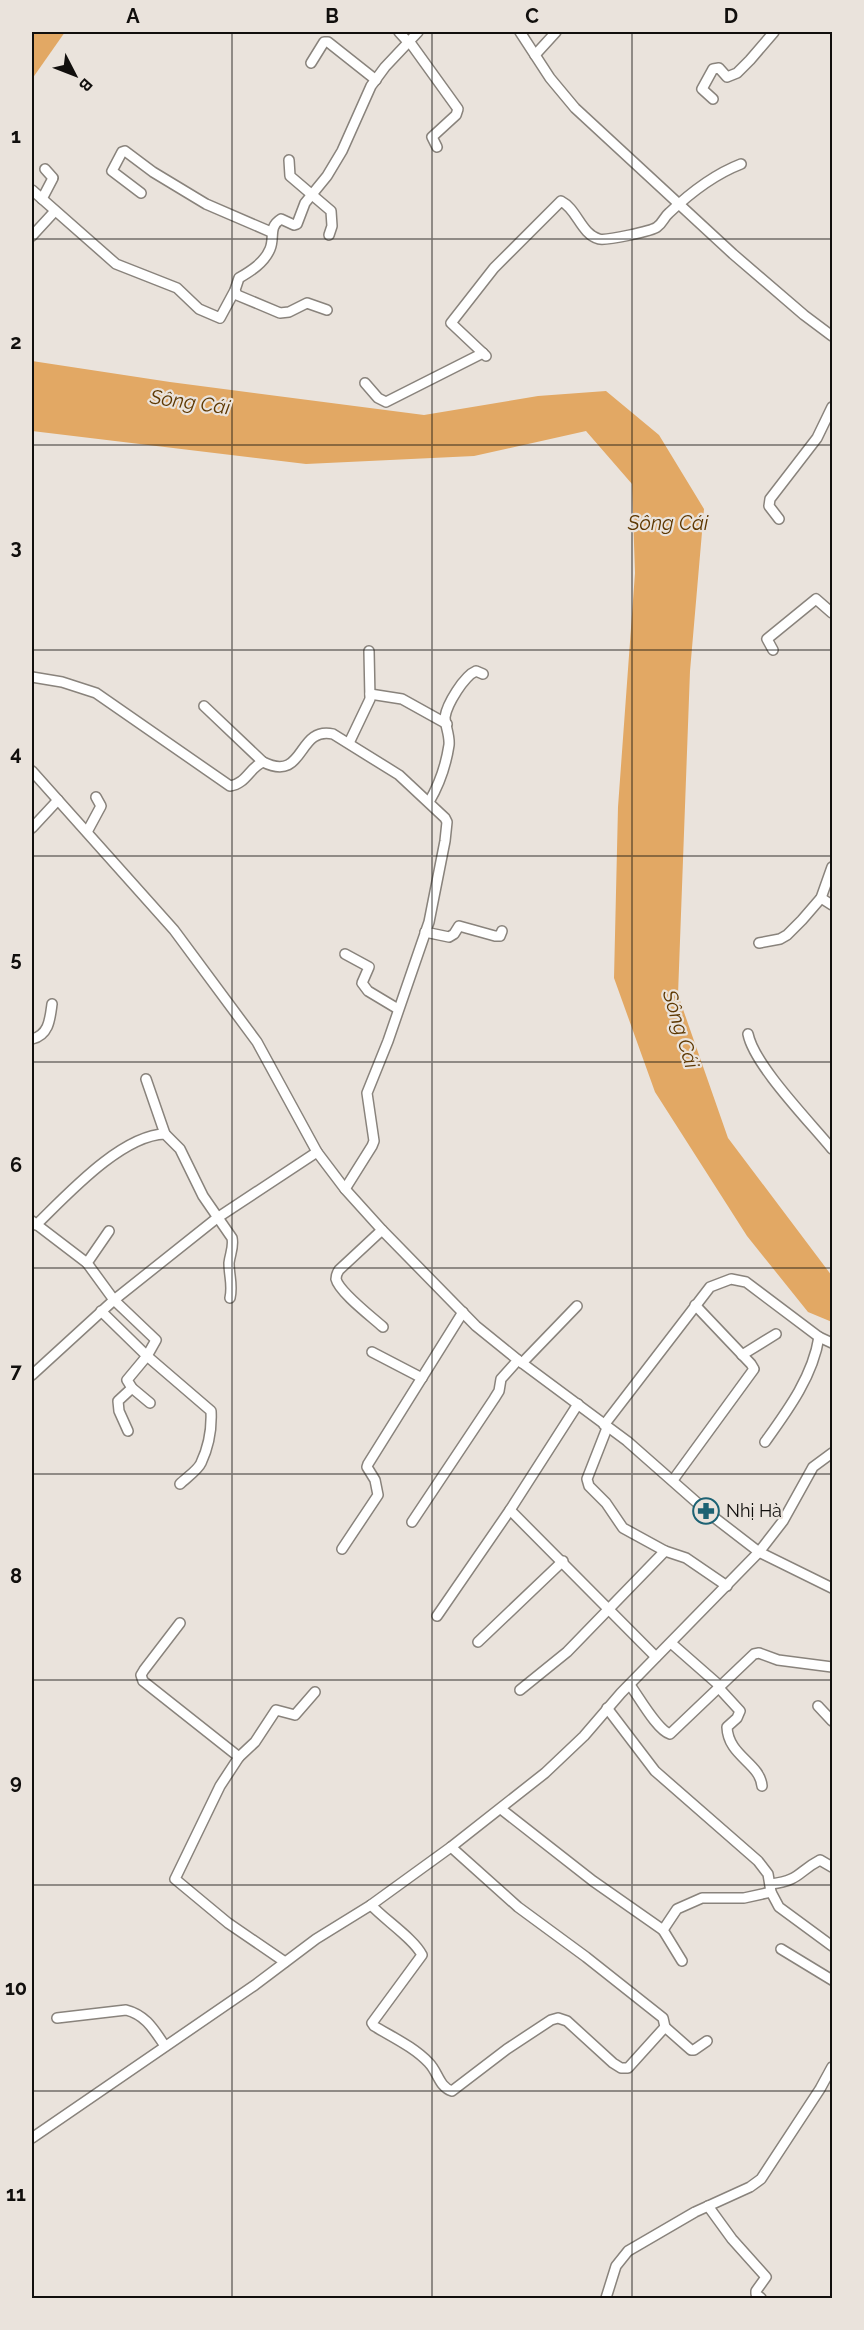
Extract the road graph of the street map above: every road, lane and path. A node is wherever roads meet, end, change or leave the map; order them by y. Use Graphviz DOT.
graph roads {
  1 [pos="399,32"];
  2 [pos="418,32"];
  3 [pos="520,32"];
  4 [pos="556,32"];
  5 [pos="774,32"];
  6 [pos="409,41"];
  7 [pos="535,55"];
  8 [pos="311,63"];
  9 [pos="376,80"];
  10 [pos="713,99"];
  11 [pos="437,147"];
  12 [pos="289,160"];
  13 [pos="741,164"];
  14 [pos="45,169"];
  15 [pos="32,189"];
  16 [pos="141,193"];
  17 [pos="311,195"];
  18 [pos="42,199"];
  19 [pos="679,204"];
  20 [pos="55,211"];
  21 [pos="271,232"];
  22 [pos="32,236"];
  23 [pos="328,236"];
  24 [pos="234,292"];
  25 [pos="327,310"];
  26 [pos="832,336"];
  27 [pos="365,383"];
  28 [pos="832,407"];
  29 [pos="779,519"];
  30 [pos="832,613"];
  31 [pos="773,650"];
  32 [pos="369,651"];
  33 [pos="483,674"];
  34 [pos="32,677"];
  35 [pos="370,694"];
  36 [pos="204,706"];
  37 [pos="447,723"];
  38 [pos="349,743"];
  39 [pos="264,762"];
  40 [pos="32,771"];
  41 [pos="96,797"];
  42 [pos="58,800"];
  43 [pos="429,802"];
  44 [pos="32,828"];
  45 [pos="87,832"];
  46 [pos="832,867"];
  47 [pos="821,898"];
  48 [pos="832,905"];
  49 [pos="502,931"];
  50 [pos="425,932"];
  51 [pos="759,943"];
  52 [pos="345,954"];
  53 [pos="52,1004"];
  54 [pos="398,1009"];
  55 [pos="748,1034"];
  56 [pos="32,1040"];
  57 [pos="146,1080"];
  58 [pos="165,1134"];
  59 [pos="832,1149"];
  60 [pos="316,1152"];
  61 [pos="345,1189"];
  62 [pos="217,1218"];
  63 [pos="34,1223"];
  64 [pos="382,1230"];
  65 [pos="109,1231"];
  66 [pos="87,1263"];
  67 [pos="230,1298"];
  68 [pos="114,1300"];
  69 [pos="695,1305"];
  70 [pos="577,1306"];
  71 [pos="101,1311"];
  72 [pos="463,1312"];
  73 [pos="382,1327"];
  74 [pos="776,1334"];
  75 [pos="819,1337"];
  76 [pos="832,1343"];
  77 [pos="372,1352"];
  78 [pos="742,1355"];
  79 [pos="147,1356"];
  80 [pos="520,1362"];
  81 [pos="32,1375"];
  82 [pos="422,1378"];
  83 [pos="132,1388"];
  84 [pos="150,1403"];
  85 [pos="578,1404"];
  86 [pos="605,1427"];
  87 [pos="128,1431"];
  88 [pos="765,1442"];
  89 [pos="832,1453"];
  90 [pos="674,1480"];
  91 [pos="180,1484"];
  92 [pos="510,1510"];
  93 [pos="412,1522"];
  94 [pos="342,1549"];
  95 [pos="665,1551"];
  96 [pos="759,1552"];
  97 [pos="563,1561"];
  98 [pos="727,1586"];
  99 [pos="832,1588"];
  100 [pos="608,1608"];
  101 [pos="437,1616"];
  102 [pos="180,1623"];
  103 [pos="478,1642"];
  104 [pos="671,1643"];
  105 [pos="656,1657"];
  106 [pos="832,1667"];
  107 [pos="630,1685"];
  108 [pos="719,1687"];
  109 [pos="520,1690"];
  110 [pos="315,1692"];
  111 [pos="818,1706"];
  112 [pos="607,1708"];
  113 [pos="832,1721"];
  114 [pos="239,1758"];
  115 [pos="762,1786"];
  116 [pos="501,1809"];
  117 [pos="451,1846"];
  118 [pos="832,1867"];
  119 [pos="771,1888"];
  120 [pos="371,1905"];
  121 [pos="663,1930"];
  122 [pos="832,1946"];
  123 [pos="781,1949"];
  124 [pos="682,1961"];
  125 [pos="285,1962"];
  126 [pos="832,1980"];
  127 [pos="57,2018"];
  128 [pos="665,2027"];
  129 [pos="707,2041"];
  130 [pos="165,2046"];
  131 [pos="831,2073"];
  132 [pos="32,2138"];
  133 [pos="708,2206"];
  134 [pos="606,2298"];
  135 [pos="761,2298"];
  1 -- 6 [label="street"];
  2 -- 6 [label="street"];
  3 -- 7 [label="street"];
  4 -- 7 [label="street"];
  5 -- 10 [label="street"];
  6 -- 9 [label="street"];
  6 -- 11 [label="street"];
  7 -- 19 [label="street"];
  8 -- 9 [label="street"];
  9 -- 17 [label="street"];
  12 -- 17 [label="street"];
  13 -- 19 [label="street"];
  14 -- 18 [label="street"];
  15 -- 18 [label="street"];
  16 -- 21 [label="street"];
  17 -- 21 [label="street"];
  17 -- 23 [label="street"];
  18 -- 20 [label="street"];
  19 -- 26 [label="street"];
  19 -- 27 [label="street"];
  20 -- 22 [label="street"];
  20 -- 24 [label="street"];
  21 -- 24 [label="street"];
  24 -- 25 [label="street"];
  28 -- 29 [label="street"];
  30 -- 31 [label="street"];
  32 -- 35 [label="street"];
  33 -- 37 [label="street"];
  34 -- 39 [label="street"];
  35 -- 37 [label="street"];
  35 -- 38 [label="street"];
  36 -- 39 [label="street"];
  37 -- 43 [label="street"];
  38 -- 39 [label="street"];
  38 -- 43 [label="street"];
  40 -- 42 [label="street"];
  41 -- 45 [label="street"];
  42 -- 44 [label="street"];
  42 -- 45 [label="street"];
  43 -- 50 [label="street"];
  45 -- 60 [label="street"];
  46 -- 47 [label="street"];
  47 -- 48 [label="street"];
  47 -- 51 [label="street"];
  49 -- 50 [label="street"];
  50 -- 54 [label="street"];
  52 -- 54 [label="street"];
  53 -- 56 [label="street"];
  54 -- 61 [label="street"];
  55 -- 59 [label="street"];
  57 -- 58 [label="street"];
  58 -- 62 [label="street"];
  58 -- 63 [label="street"];
  60 -- 61 [label="street"];
  60 -- 62 [label="street"];
  61 -- 64 [label="street"];
  62 -- 67 [label="street"];
  62 -- 68 [label="street"];
  63 -- 66 [label="street"];
  64 -- 72 [label="street"];
  64 -- 73 [label="street"];
  65 -- 66 [label="street"];
  66 -- 68 [label="street"];
  68 -- 71 [label="street"];
  68 -- 79 [label="street"];
  69 -- 75 [label="street"];
  69 -- 78 [label="street"];
  69 -- 86 [label="street"];
  70 -- 80 [label="street"];
  71 -- 79 [label="street"];
  71 -- 81 [label="street"];
  72 -- 80 [label="street"];
  72 -- 82 [label="street"];
  74 -- 78 [label="street"];
  75 -- 76 [label="street"];
  75 -- 88 [label="street"];
  77 -- 82 [label="street"];
  78 -- 90 [label="street"];
  79 -- 83 [label="street"];
  79 -- 91 [label="street"];
  80 -- 85 [label="street"];
  80 -- 93 [label="street"];
  82 -- 94 [label="street"];
  83 -- 84 [label="street"];
  83 -- 87 [label="street"];
  85 -- 86 [label="street"];
  85 -- 92 [label="street"];
  86 -- 90 [label="street"];
  86 -- 95 [label="street"];
  89 -- 96 [label="street"];
  90 -- 96 [label="street"];
  92 -- 97 [label="street"];
  92 -- 101 [label="street"];
  95 -- 98 [label="street"];
  95 -- 100 [label="street"];
  96 -- 98 [label="street"];
  96 -- 99 [label="street"];
  97 -- 100 [label="street"];
  97 -- 103 [label="street"];
  98 -- 104 [label="street"];
  100 -- 105 [label="street"];
  100 -- 109 [label="street"];
  102 -- 114 [label="street"];
  104 -- 105 [label="street"];
  104 -- 108 [label="street"];
  105 -- 107 [label="street"];
  106 -- 108 [label="street"];
  107 -- 108 [label="street"];
  107 -- 112 [label="street"];
  108 -- 115 [label="street"];
  110 -- 114 [label="street"];
  111 -- 113 [label="street"];
  112 -- 116 [label="street"];
  112 -- 119 [label="street"];
  114 -- 125 [label="street"];
  116 -- 117 [label="street"];
  116 -- 121 [label="street"];
  117 -- 120 [label="street"];
  117 -- 128 [label="street"];
  118 -- 119 [label="street"];
  119 -- 121 [label="street"];
  119 -- 122 [label="street"];
  120 -- 125 [label="street"];
  120 -- 128 [label="street"];
  121 -- 124 [label="street"];
  123 -- 126 [label="street"];
  125 -- 130 [label="street"];
  127 -- 130 [label="street"];
  128 -- 129 [label="street"];
  130 -- 132 [label="street"];
  131 -- 133 [label="street"];
  133 -- 134 [label="street"];
  133 -- 135 [label="street"];
}
